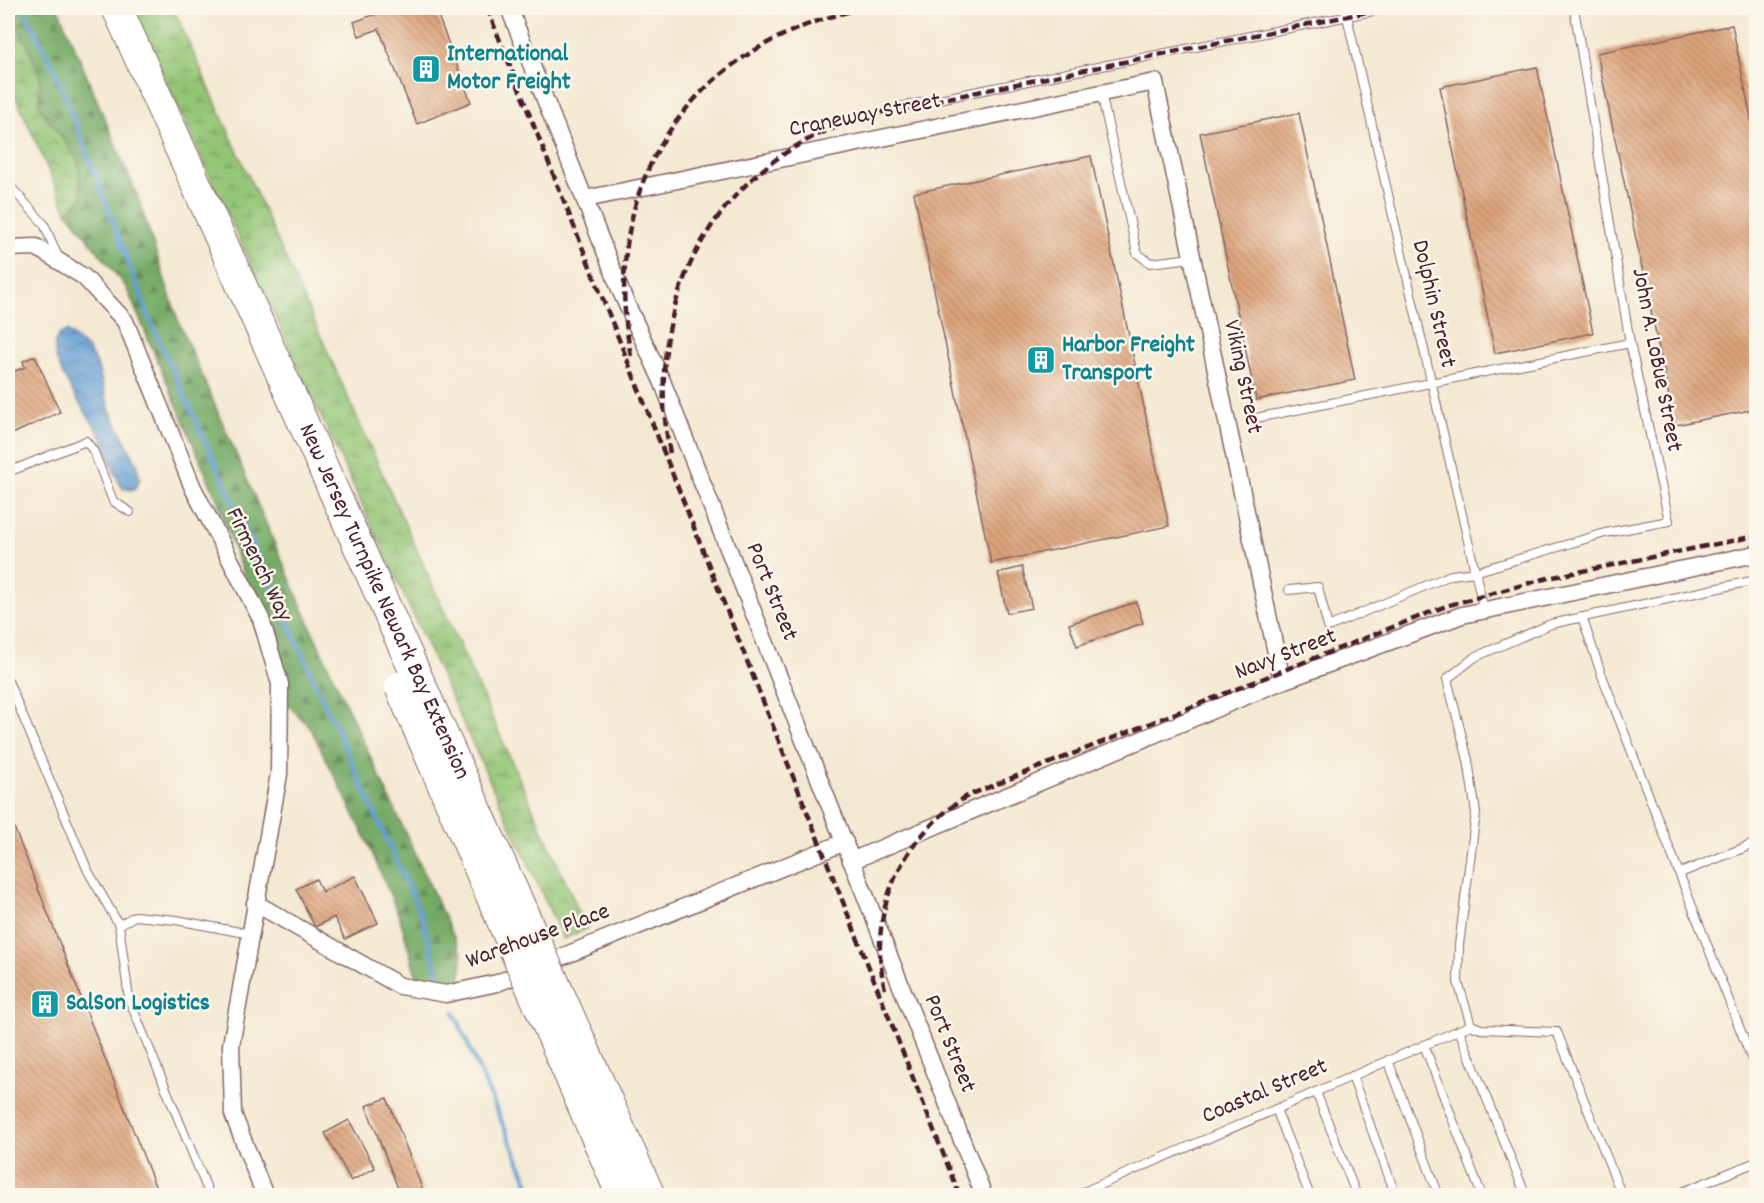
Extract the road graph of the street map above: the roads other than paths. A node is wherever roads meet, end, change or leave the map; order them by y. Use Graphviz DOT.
graph roads {
  1 [pos="98,8"];
  2 [pos="117,8"];
  3 [pos="509,8"];
  4 [pos="1388,8"];
  5 [pos="1574,8"];
  6 [pos="1346,12"];
  7 [pos="1155,82"];
  8 [pos="1101,93"];
  9 [pos="900,107"];
  10 [pos="8,184"];
  11 [pos="585,199"];
  12 [pos="8,248"];
  13 [pos="1192,258"];
  14 [pos="60,262"];
  15 [pos="1630,343"];
  16 [pos="1431,382"];
  17 [pos="1251,419"];
  18 [pos="8,472"];
  19 [pos="130,512"];
  20 [pos="1756,554"];
  21 [pos="1475,572"];
  22 [pos="1756,580"];
  23 [pos="1289,590"];
  24 [pos="1484,610"];
  25 [pos="1582,617"];
  26 [pos="8,681"];
  27 [pos="1282,681"];
  28 [pos="844,842"];
  29 [pos="1756,843"];
  30 [pos="851,861"];
  31 [pos="1680,873"];
  32 [pos="255,903"];
  33 [pos="119,925"];
  34 [pos="250,934"];
  35 [pos="1471,1025"];
  36 [pos="1459,1030"];
  37 [pos="1424,1045"];
  38 [pos="1388,1060"];
  39 [pos="1756,1070"];
  40 [pos="1352,1076"];
  41 [pos="1316,1092"];
  42 [pos="1276,1109"];
  43 [pos="1756,1162"];
  44 [pos="210,1196"];
  45 [pos="266,1196"];
  46 [pos="622,1196"];
  47 [pos="650,1196"];
  48 [pos="984,1196"];
  49 [pos="1074,1196"];
  50 [pos="1310,1196"];
  51 [pos="1357,1196"];
  52 [pos="1396,1196"];
  53 [pos="1439,1196"];
  54 [pos="1482,1196"];
  55 [pos="1526,1196"];
  56 [pos="1622,1196"];
  57 [pos="1673,1196"];
  1 -- 46 [label="highway, New Jersey Turnpike Newark Bay Extension, bridge"];
  2 -- 47 [label="highway, New Jersey Turnpike Newark Bay Extension, bridge"];
  3 -- 11 [label="street, Port Street"];
  4 -- 6 [label="lane, Craneway Street"];
  5 -- 15 [label="lane, John A. LoBue Street"];
  6 -- 9 [label="lane, Craneway Street"];
  6 -- 16 [label="lane, Dolphin Street"];
  7 -- 8 [label="street, Craneway Street"];
  7 -- 13 [label="street, Viking Street"];
  8 -- 11 [label="street, Craneway Street"];
  8 -- 13 [label="lane"];
  10 -- 14 [label="lane"];
  11 -- 28 [label="street, Port Street"];
  12 -- 14 [label="street, Firmench Way"];
  13 -- 27 [label="street, Viking Street"];
  14 -- 32 [label="street, Firmench Way"];
  15 -- 16 [label="lane"];
  15 -- 21 [label="lane, John A. LoBue Street"];
  16 -- 17 [label="lane"];
  16 -- 21 [label="lane, Dolphin Street"];
  18 -- 19 [label="lane"];
  20 -- 24 [label="street, Navy Street"];
  21 -- 23 [label="lane"];
  21 -- 24 [label="lane, Dolphin Street"];
  22 -- 25 [label="lane"];
  24 -- 27 [label="street, Navy Street"];
  25 -- 31 [label="lane"];
  25 -- 35 [label="lane"];
  26 -- 33 [label="lane"];
  27 -- 30 [label="street, Navy Street"];
  28 -- 30 [label="street, Port Street"];
  28 -- 32 [label="street, Warehouse Place"];
  29 -- 31 [label="lane"];
  30 -- 48 [label="street, Port Street"];
  31 -- 39 [label="lane"];
  32 -- 34 [label="street, Firmench Way"];
  33 -- 34 [label="lane"];
  33 -- 44 [label="lane"];
  34 -- 45 [label="street, Firmench Way"];
  35 -- 36 [label="lane, Coastal Street"];
  35 -- 56 [label="lane"];
  36 -- 37 [label="lane, Coastal Street"];
  36 -- 55 [label="lane"];
  37 -- 38 [label="lane, Coastal Street"];
  37 -- 54 [label="lane"];
  38 -- 40 [label="lane, Coastal Street"];
  38 -- 53 [label="lane"];
  40 -- 41 [label="lane, Coastal Street"];
  40 -- 52 [label="lane"];
  41 -- 42 [label="lane, Coastal Street"];
  41 -- 51 [label="lane"];
  42 -- 49 [label="lane, Coastal Street"];
  42 -- 50 [label="lane"];
  43 -- 57 [label="lane"];
}
